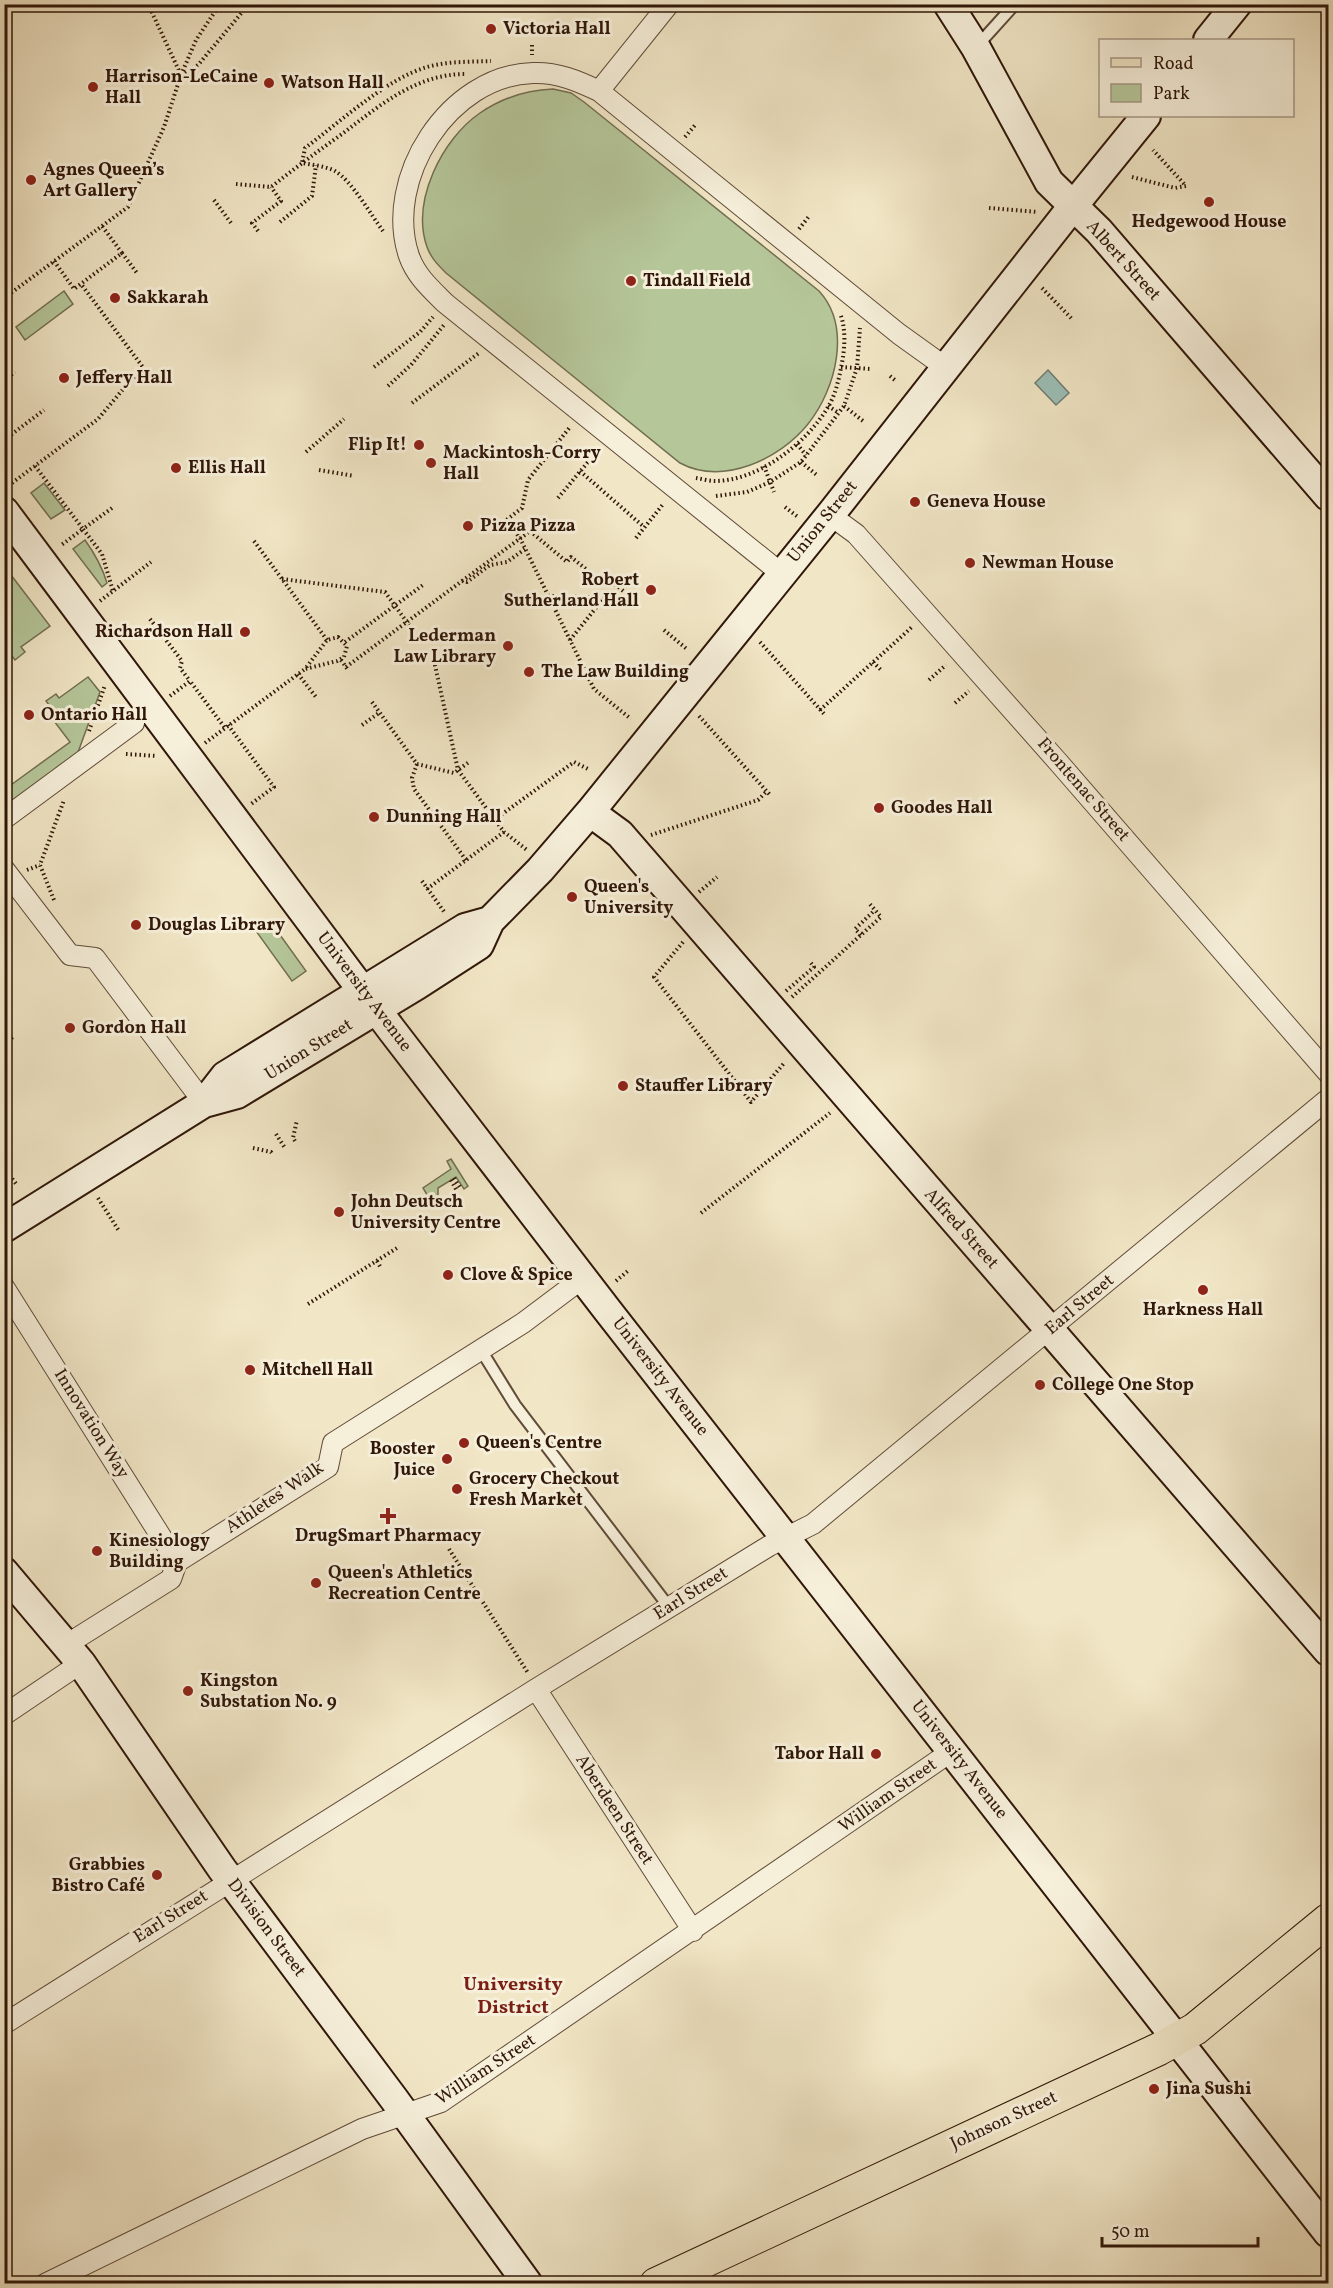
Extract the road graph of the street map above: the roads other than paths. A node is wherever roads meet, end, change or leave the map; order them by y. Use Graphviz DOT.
graph roads {
  1 [pos="669,4"];
  2 [pos="948,4"];
  3 [pos="1015,4"];
  4 [pos="1237,4"];
  5 [pos="1209,39"];
  6 [pos="976,48"];
  7 [pos="599,91"];
  8 [pos="1145,117"];
  9 [pos="1073,206"];
  10 [pos="954,356"];
  11 [pos="1329,496"];
  12 [pos="4,511"];
  13 [pos="830,514"];
  14 [pos="782,574"];
  15 [pos="134,723"];
  16 [pos="590,812"];
  17 [pos="4,819"];
  18 [pos="4,869"];
  19 [pos="369,999"];
  20 [pos="1329,1072"];
  21 [pos="1329,1099"];
  22 [pos="204,1103"];
  23 [pos="4,1228"];
  24 [pos="596,1282"];
  25 [pos="4,1287"];
  26 [pos="1051,1329"];
  27 [pos="481,1350"];
  28 [pos="786,1537"];
  29 [pos="177,1562"];
  30 [pos="4,1572"];
  31 [pos="669,1607"];
  32 [pos="1329,1651"];
  33 [pos="74,1654"];
  34 [pos="533,1683"];
  35 [pos="4,1714"];
  36 [pos="952,1751"];
  37 [pos="231,1880"];
  38 [pos="1329,1920"];
  39 [pos="693,1931"];
  40 [pos="4,2024"];
  41 [pos="1177,2039"];
  42 [pos="405,2114"];
  43 [pos="1329,2234"];
  44 [pos="45,2283"];
  45 [pos="528,2283"];
  46 [pos="656,2283"];
  1 -- 7 [label="street"];
  2 -- 6 [label="main road, Albert Street"];
  3 -- 6 [label="lane"];
  4 -- 5 [label="main road"];
  6 -- 9 [label="main road, Albert Street"];
  7 -- 10 [label="street"];
  7 -- 14 [label="street"];
  8 -- 9 [label="main road, Union Street"];
  9 -- 10 [label="main road, Union Street"];
  9 -- 11 [label="main road, Albert Street"];
  10 -- 13 [label="main road, Union Street"];
  12 -- 19 [label="main road, University Avenue"];
  13 -- 14 [label="main road, Union Street"];
  13 -- 20 [label="street, Frontenac Street"];
  14 -- 16 [label="main road, Union Street"];
  15 -- 17 [label="street"];
  16 -- 19 [label="main road, Union Street"];
  16 -- 26 [label="main road, Alfred Street"];
  18 -- 22 [label="street"];
  19 -- 22 [label="main road, Union Street"];
  19 -- 24 [label="main road, University Avenue"];
  21 -- 26 [label="street, Earl Street"];
  22 -- 23 [label="main road, Union Street"];
  24 -- 27 [label="street, Athletes’ Walk"];
  24 -- 28 [label="main road, University Avenue"];
  25 -- 29 [label="street, Innovation Way"];
  26 -- 28 [label="street, Earl Street"];
  26 -- 32 [label="main road, Alfred Street"];
  27 -- 29 [label="street, Athletes’ Walk"];
  27 -- 31 [label="lane"];
  28 -- 31 [label="street, Earl Street"];
  28 -- 36 [label="main road, University Avenue"];
  29 -- 33 [label="street, Athletes’ Walk"];
  30 -- 33 [label="main road, Division Street"];
  31 -- 34 [label="street, Earl Street"];
  33 -- 35 [label="street, Athletes’ Walk"];
  33 -- 37 [label="main road, Division Street"];
  34 -- 37 [label="street, Earl Street"];
  34 -- 39 [label="street, Aberdeen Street"];
  36 -- 39 [label="street, William Street"];
  36 -- 41 [label="main road, University Avenue"];
  37 -- 40 [label="street, Earl Street"];
  37 -- 42 [label="main road, Division Street"];
  38 -- 41 [label="main road, Johnson Street"];
  39 -- 42 [label="street, William Street"];
  41 -- 43 [label="main road, University Avenue"];
  41 -- 46 [label="main road, Johnson Street"];
  42 -- 44 [label="street, William Street"];
  42 -- 45 [label="main road, Division Street"];
}
